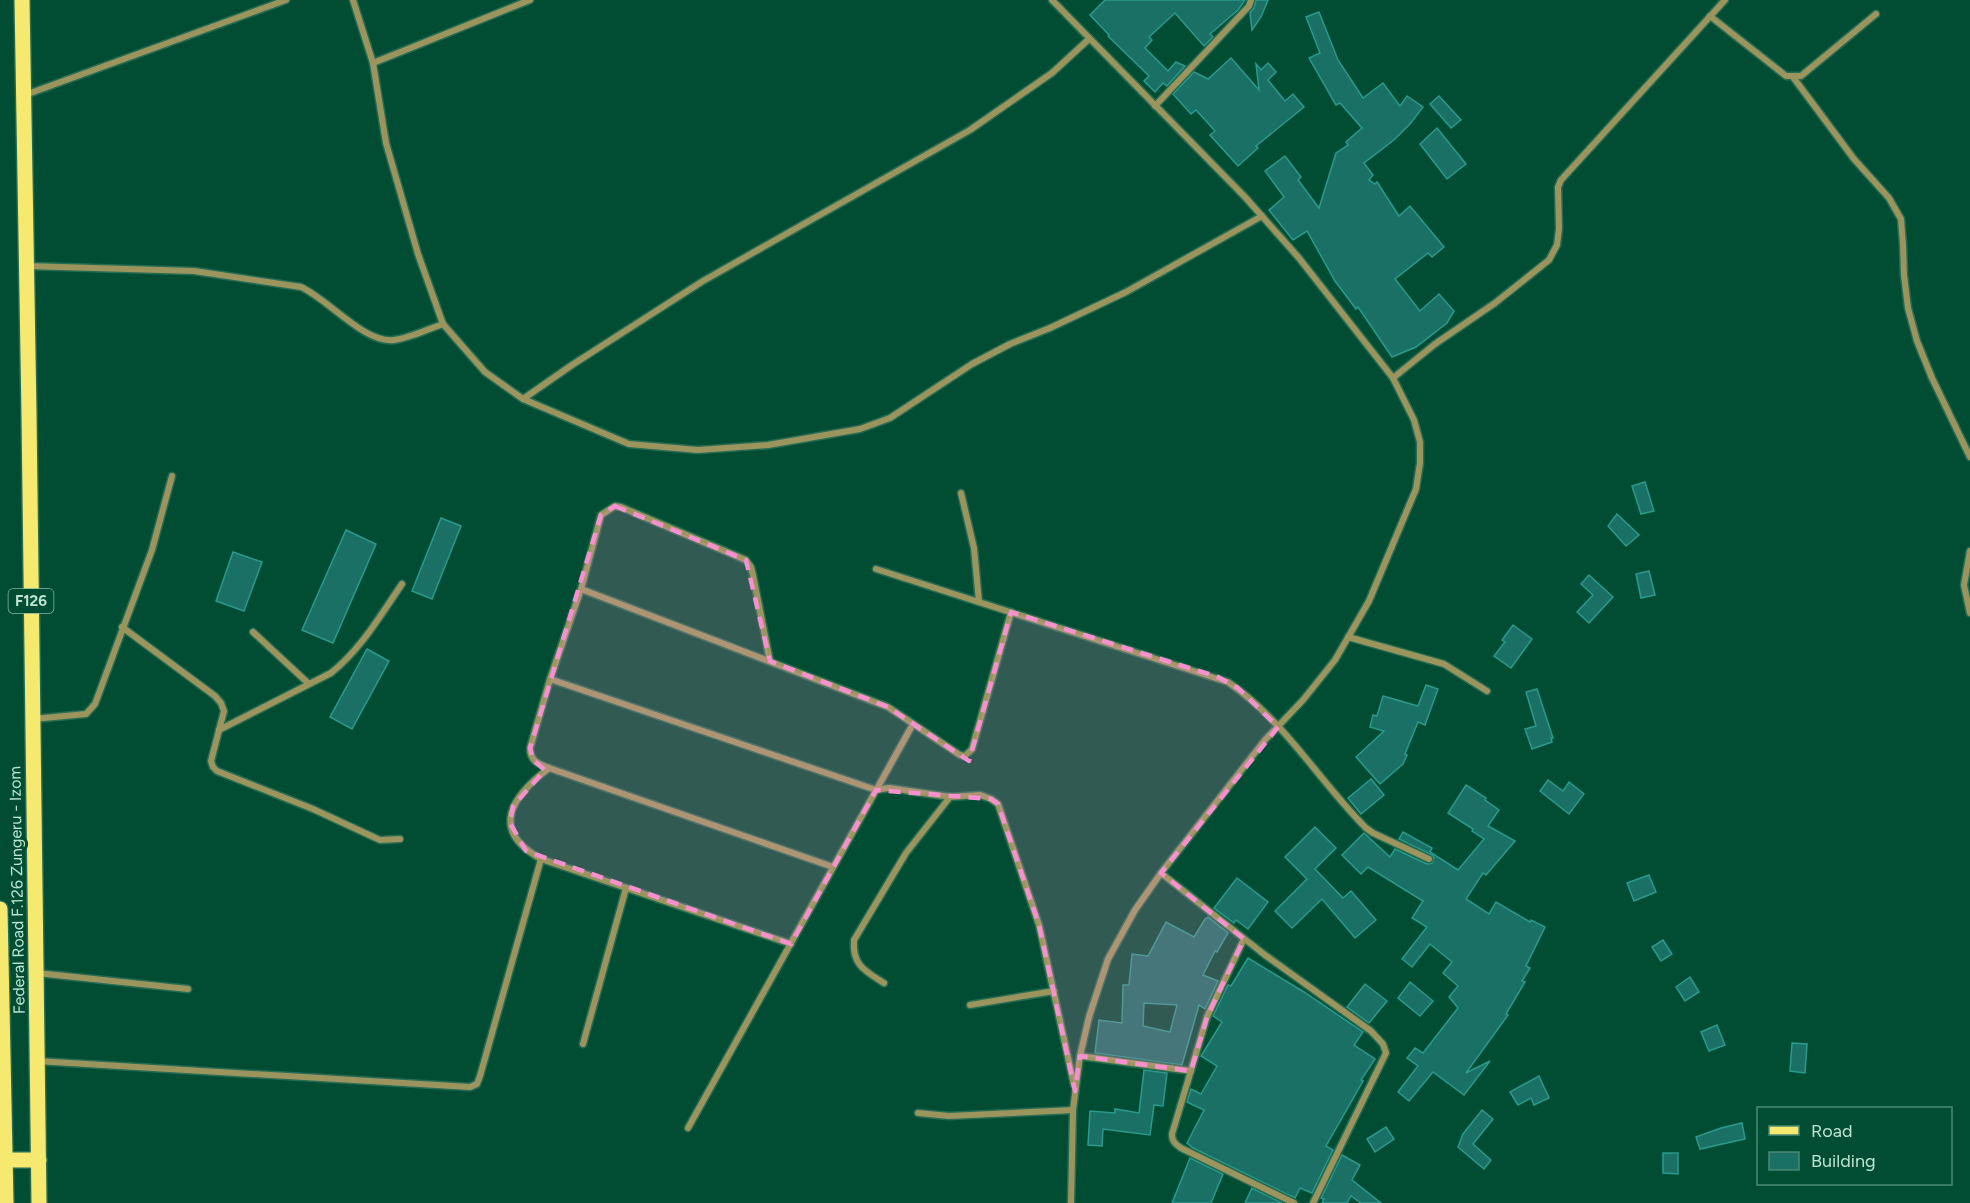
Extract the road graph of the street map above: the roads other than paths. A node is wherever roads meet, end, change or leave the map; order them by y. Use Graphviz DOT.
graph roads {
  1 [pos="22,0"];
  2 [pos="286,0"];
  3 [pos="353,0"];
  4 [pos="530,0"];
  5 [pos="1052,0"];
  6 [pos="1251,0"];
  7 [pos="1725,0"];
  8 [pos="1876,14"];
  9 [pos="1710,16"];
  10 [pos="1089,39"];
  11 [pos="373,63"];
  12 [pos="1793,77"];
  13 [pos="25,95"];
  14 [pos="1155,106"];
  15 [pos="1262,216"];
  16 [pos="27,266"];
  17 [pos="443,324"];
  18 [pos="1392,378"];
  19 [pos="523,399"];
  20 [pos="1970,457"];
  21 [pos="172,476"];
  22 [pos="961,494"];
  23 [pos="1970,551"];
  24 [pos="876,569"];
  25 [pos="402,584"];
  26 [pos="581,589"];
  27 [pos="979,602"];
  28 [pos="1011,612"];
  29 [pos="1970,613"];
  30 [pos="122,627"];
  31 [pos="253,632"];
  32 [pos="1348,637"];
  33 [pos="770,661"];
  34 [pos="550,678"];
  35 [pos="309,684"];
  36 [pos="1487,691"];
  37 [pos="32,719"];
  38 [pos="913,724"];
  39 [pos="1278,727"];
  40 [pos="219,730"];
  41 [pos="549,768"];
  42 [pos="876,790"];
  43 [pos="950,797"];
  44 [pos="400,840"];
  45 [pos="1429,859"];
  46 [pos="541,860"];
  47 [pos="833,867"];
  48 [pos="1161,873"];
  49 [pos="626,888"];
  50 [pos="0,909"];
  51 [pos="1244,939"];
  52 [pos="790,944"];
  53 [pos="36,973"];
  54 [pos="884,983"];
  55 [pos="188,989"];
  56 [pos="1054,991"];
  57 [pos="970,1005"];
  58 [pos="583,1044"];
  59 [pos="1080,1056"];
  60 [pos="38,1061"];
  61 [pos="1191,1071"];
  62 [pos="1075,1091"];
  63 [pos="1073,1110"];
  64 [pos="918,1113"];
  65 [pos="688,1128"];
  66 [pos="6,1160"];
  67 [pos="39,1160"];
  68 [pos="6,1203"];
  69 [pos="39,1203"];
  70 [pos="1071,1203"];
  71 [pos="1294,1203"];
  72 [pos="1313,1203"];
  1 -- 13 [label="main road, Federal Road F.126 Zungeru - Izom / F126"];
  2 -- 13 [label="street"];
  3 -- 11 [label="street"];
  4 -- 11 [label="street"];
  5 -- 10 [label="street"];
  6 -- 14 [label="street"];
  7 -- 9 [label="street"];
  8 -- 12 [label="street"];
  9 -- 12 [label="street"];
  9 -- 18 [label="street"];
  10 -- 14 [label="street"];
  10 -- 19 [label="street"];
  11 -- 17 [label="street"];
  12 -- 20 [label="street"];
  13 -- 16 [label="main road, Federal Road F.126 Zungeru - Izom / F126"];
  14 -- 15 [label="street"];
  15 -- 18 [label="street"];
  15 -- 19 [label="street"];
  16 -- 17 [label="street"];
  16 -- 37 [label="main road, Federal Road F.126 Zungeru - Izom / F126"];
  17 -- 19 [label="street"];
  18 -- 32 [label="street"];
  21 -- 30 [label="street"];
  22 -- 27 [label="street"];
  23 -- 29 [label="street"];
  24 -- 27 [label="street"];
  25 -- 35 [label="street"];
  26 -- 33 [label="street"];
  26 -- 33 [label="street"];
  26 -- 34 [label="street"];
  27 -- 28 [label="street"];
  28 -- 38 [label="street"];
  28 -- 39 [label="street"];
  30 -- 37 [label="street"];
  30 -- 40 [label="street"];
  31 -- 35 [label="street"];
  32 -- 36 [label="street"];
  32 -- 39 [label="street"];
  33 -- 38 [label="street"];
  34 -- 41 [label="street"];
  34 -- 42 [label="street"];
  35 -- 40 [label="street"];
  37 -- 53 [label="main road, Federal Road F.126 Zungeru - Izom / F126"];
  38 -- 42 [label="street"];
  39 -- 45 [label="street"];
  39 -- 48 [label="street"];
  40 -- 44 [label="street"];
  41 -- 46 [label="street"];
  41 -- 47 [label="street"];
  42 -- 43 [label="street"];
  42 -- 47 [label="street"];
  43 -- 54 [label="street"];
  43 -- 56 [label="street"];
  46 -- 49 [label="street"];
  46 -- 60 [label="street"];
  47 -- 52 [label="street"];
  48 -- 51 [label="street"];
  48 -- 59 [label="street"];
  49 -- 52 [label="street"];
  49 -- 58 [label="street"];
  50 -- 66 [label="main road, Federal Road F.126 Zungeru - Izom"];
  51 -- 61 [label="street"];
  51 -- 72 [label="street"];
  52 -- 65 [label="street"];
  53 -- 55 [label="street"];
  53 -- 60 [label="main road, Federal Road F.126 Zungeru - Izom / F126"];
  56 -- 57 [label="street"];
  56 -- 62 [label="street"];
  59 -- 61 [label="street"];
  59 -- 62 [label="street"];
  60 -- 67 [label="main road, Federal Road F.126 Zungeru - Izom / F126"];
  61 -- 71 [label="street"];
  62 -- 63 [label="street"];
  63 -- 64 [label="street"];
  63 -- 70 [label="street"];
  66 -- 67 [label="main road"];
  66 -- 68 [label="main road, Federal Road F.126 Zungeru - Izom"];
  67 -- 69 [label="main road, Federal Road F.126 Zungeru - Izom / F126"];
}
